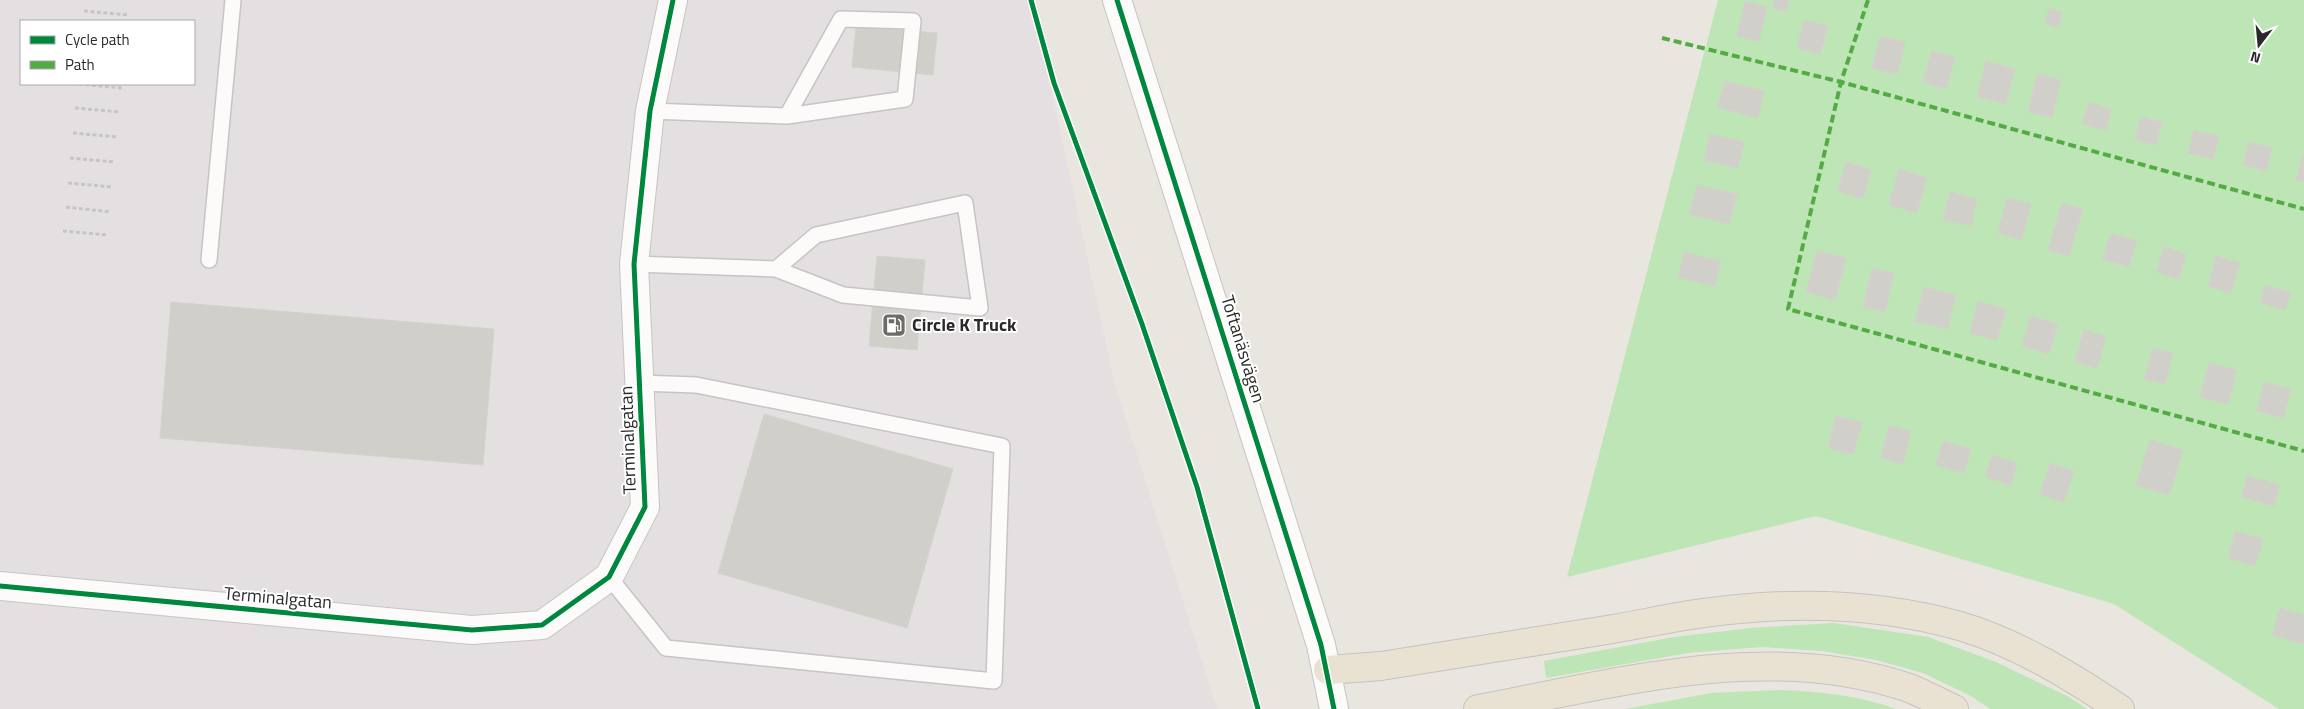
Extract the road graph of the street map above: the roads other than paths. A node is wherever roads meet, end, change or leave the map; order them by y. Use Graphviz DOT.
graph roads {
  1 [pos="233,0"];
  2 [pos="674,0"];
  3 [pos="1117,0"];
  4 [pos="650,111"];
  5 [pos="787,116"];
  6 [pos="209,260"];
  7 [pos="634,264"];
  8 [pos="776,269"];
  9 [pos="640,383"];
  10 [pos="609,577"];
  11 [pos="0,586"];
  12 [pos="1328,670"];
  13 [pos="1334,709"];
  14 [pos="1478,709"];
  15 [pos="1954,709"];
  16 [pos="2120,709"];
  1 -- 6 [label="lane"];
  2 -- 4 [label="street, Terminalgatan"];
  3 -- 12 [label="street, Toftanäsvägen"];
  4 -- 5 [label="lane"];
  4 -- 7 [label="street, Terminalgatan"];
  5 -- 5 [label="lane"];
  7 -- 8 [label="lane"];
  7 -- 9 [label="street, Terminalgatan"];
  8 -- 8 [label="lane"];
  9 -- 10 [label="street, Terminalgatan"];
  9 -- 10 [label="lane"];
  10 -- 11 [label="street, Terminalgatan"];
  12 -- 13 [label="street, Toftanäsvägen"];
  12 -- 16 [label="highway"];
  14 -- 15 [label="highway"];
}
